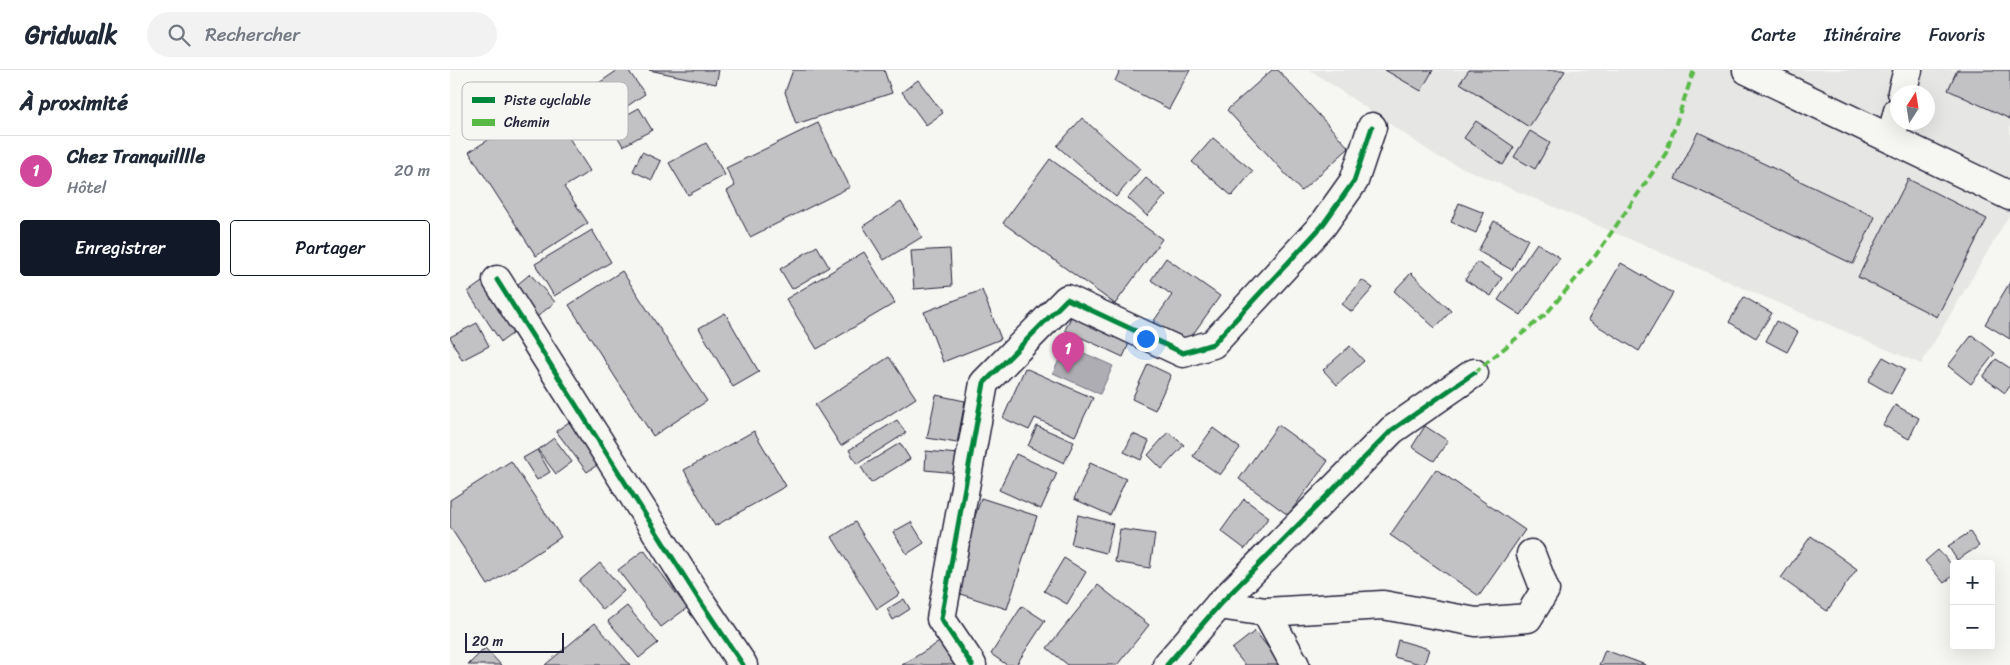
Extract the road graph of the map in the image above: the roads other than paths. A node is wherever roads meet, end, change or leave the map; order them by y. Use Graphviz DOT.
graph roads {
  1 [pos="1747,70"];
  2 [pos="1908,70"];
  3 [pos="1904,85"];
  4 [pos="1372,127"];
  5 [pos="1893,130"];
  6 [pos="1891,138"];
  7 [pos="2010,196"];
  8 [pos="497,280"];
  9 [pos="1474,373"];
  10 [pos="1531,554"];
  11 [pos="1219,605"];
  12 [pos="1266,612"];
  13 [pos="743,665"];
  14 [pos="972,665"];
  15 [pos="1168,665"];
  16 [pos="1295,665"];
  1 -- 6 [label="street"];
  2 -- 3 [label="street"];
  4 -- 14 [label="street"];
  5 -- 6 [label="street"];
  6 -- 7 [label="street"];
  8 -- 13 [label="street"];
  9 -- 11 [label="street"];
  10 -- 12 [label="street"];
  11 -- 12 [label="street"];
  11 -- 15 [label="street"];
  12 -- 16 [label="street"];
}
